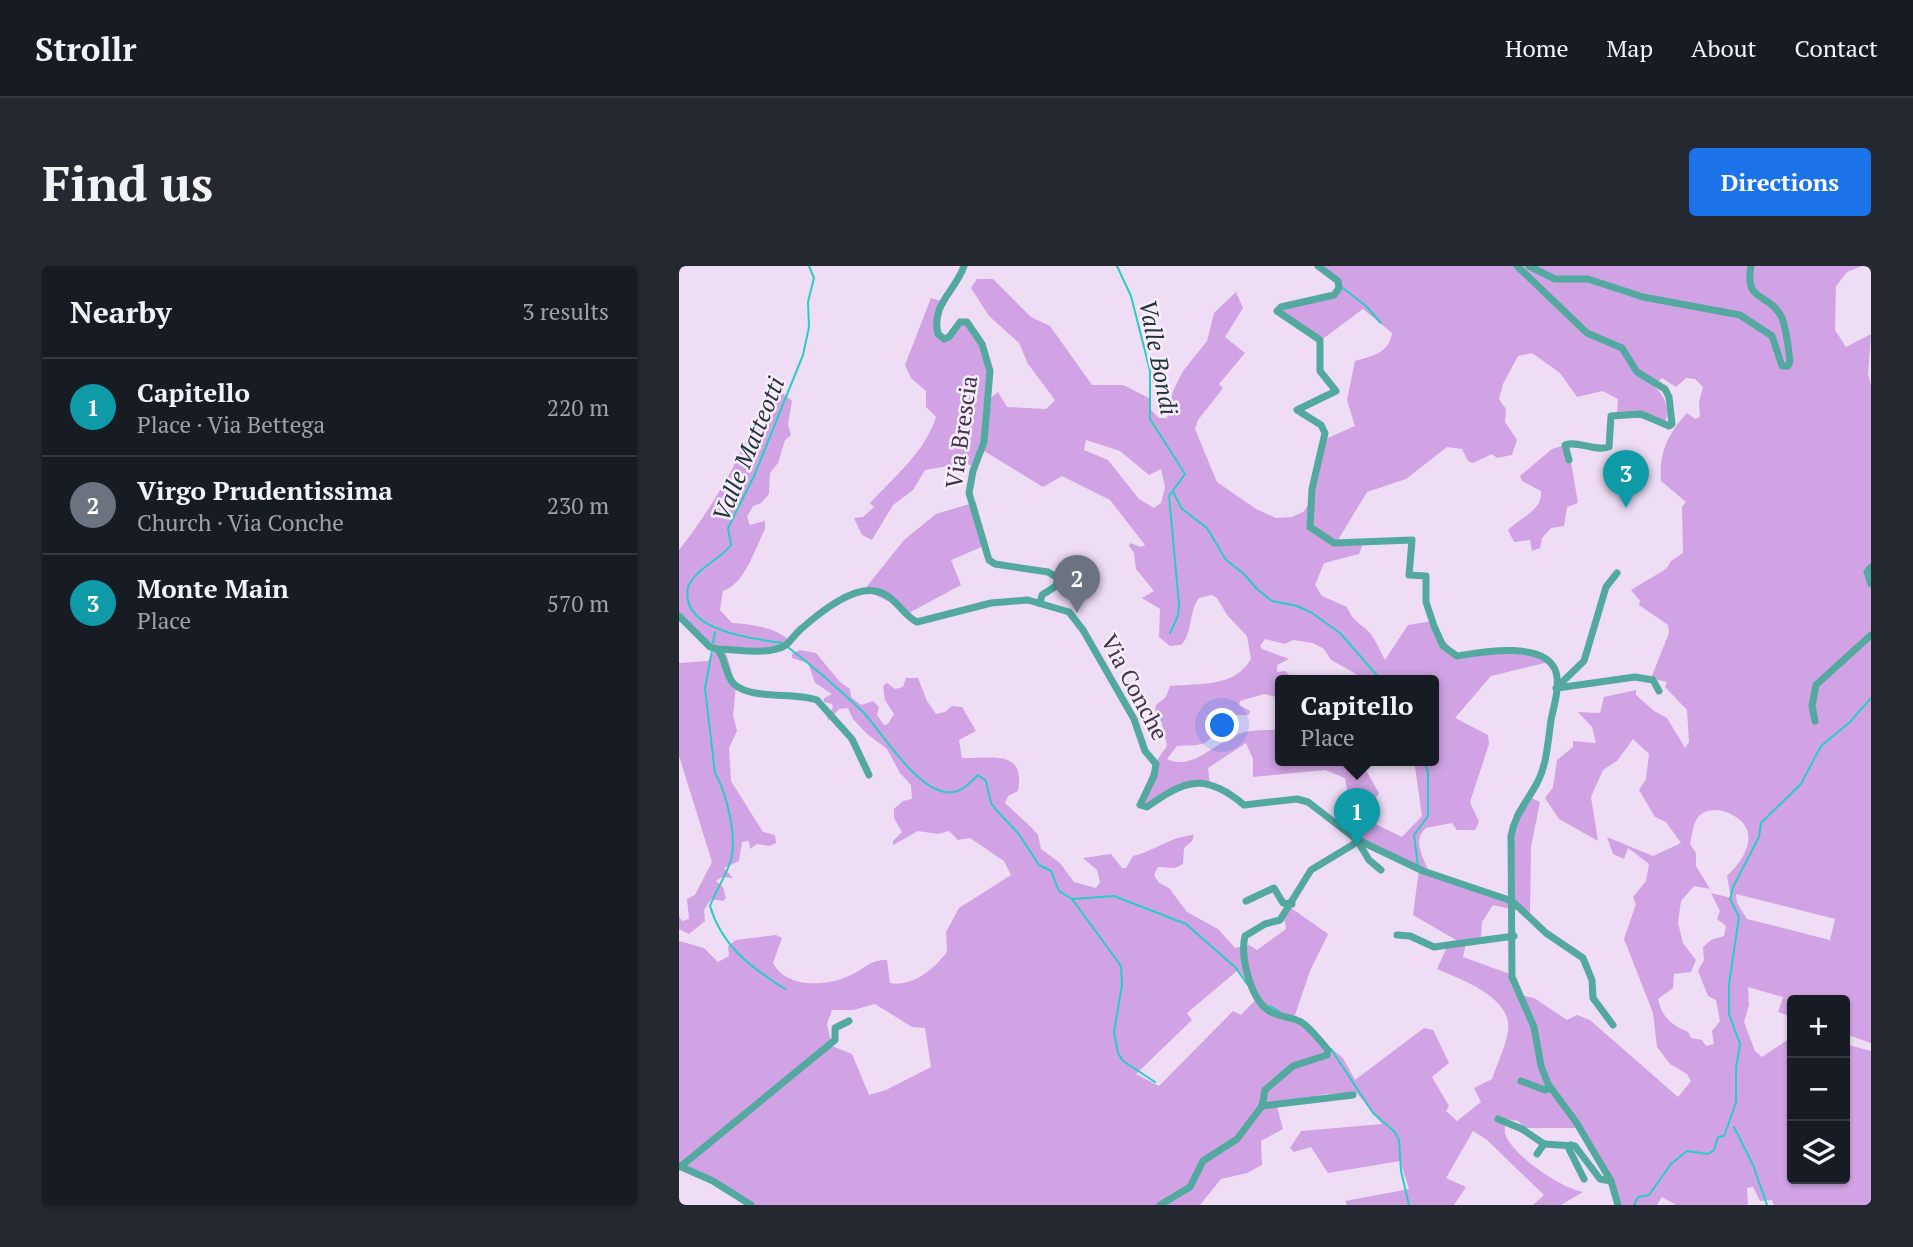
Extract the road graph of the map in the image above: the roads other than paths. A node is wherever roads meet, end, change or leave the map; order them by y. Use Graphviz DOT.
graph roads {
  1 [pos="964,266"];
  2 [pos="1318,266"];
  3 [pos="1517,266"];
  4 [pos="1529,266"];
  5 [pos="1751,266"];
  6 [pos="1569,460"];
  7 [pos="1871,567"];
  8 [pos="1617,573"];
  9 [pos="1871,584"];
  10 [pos="1040,603"];
  11 [pos="679,616"];
  12 [pos="1871,635"];
  13 [pos="717,649"];
  14 [pos="1556,688"];
  15 [pos="1659,691"];
  16 [pos="1815,721"];
  17 [pos="869,775"];
  18 [pos="1356,839"];
  19 [pos="1381,870"];
  20 [pos="1247,901"];
  21 [pos="1512,901"];
  22 [pos="1292,904"];
  23 [pos="1397,935"];
  24 [pos="1514,936"];
  25 [pos="849,1021"];
  26 [pos="1613,1025"];
  27 [pos="1521,1081"];
  28 [pos="1551,1088"];
  29 [pos="1353,1095"];
  30 [pos="1262,1106"];
  31 [pos="1497,1119"];
  32 [pos="1544,1144"];
  33 [pos="1571,1145"];
  34 [pos="1537,1154"];
  35 [pos="680,1166"];
  36 [pos="1584,1179"];
  37 [pos="1611,1181"];
  38 [pos="751,1205"];
  39 [pos="1160,1205"];
  40 [pos="1618,1205"];
  1 -- 10 [label="street, Via Brescia"];
  2 -- 14 [label="street"];
  3 -- 6 [label="street"];
  4 -- 5 [label="street"];
  7 -- 9 [label="street"];
  8 -- 14 [label="street"];
  10 -- 13 [label="street, Via Conche"];
  10 -- 18 [label="street, Via Conche"];
  11 -- 13 [label="street"];
  12 -- 16 [label="street"];
  13 -- 17 [label="street"];
  14 -- 15 [label="street"];
  14 -- 21 [label="street"];
  18 -- 19 [label="street"];
  18 -- 21 [label="street, Via Conche"];
  18 -- 22 [label="street"];
  20 -- 22 [label="street"];
  21 -- 24 [label="street"];
  21 -- 26 [label="street"];
  22 -- 30 [label="street"];
  23 -- 24 [label="street"];
  24 -- 28 [label="street"];
  25 -- 35 [label="street"];
  27 -- 28 [label="street"];
  28 -- 37 [label="street"];
  29 -- 30 [label="street"];
  30 -- 39 [label="street"];
  31 -- 32 [label="street"];
  32 -- 33 [label="street"];
  32 -- 34 [label="street"];
  33 -- 36 [label="street"];
  33 -- 37 [label="street"];
  35 -- 38 [label="street"];
  37 -- 40 [label="street"];
}
